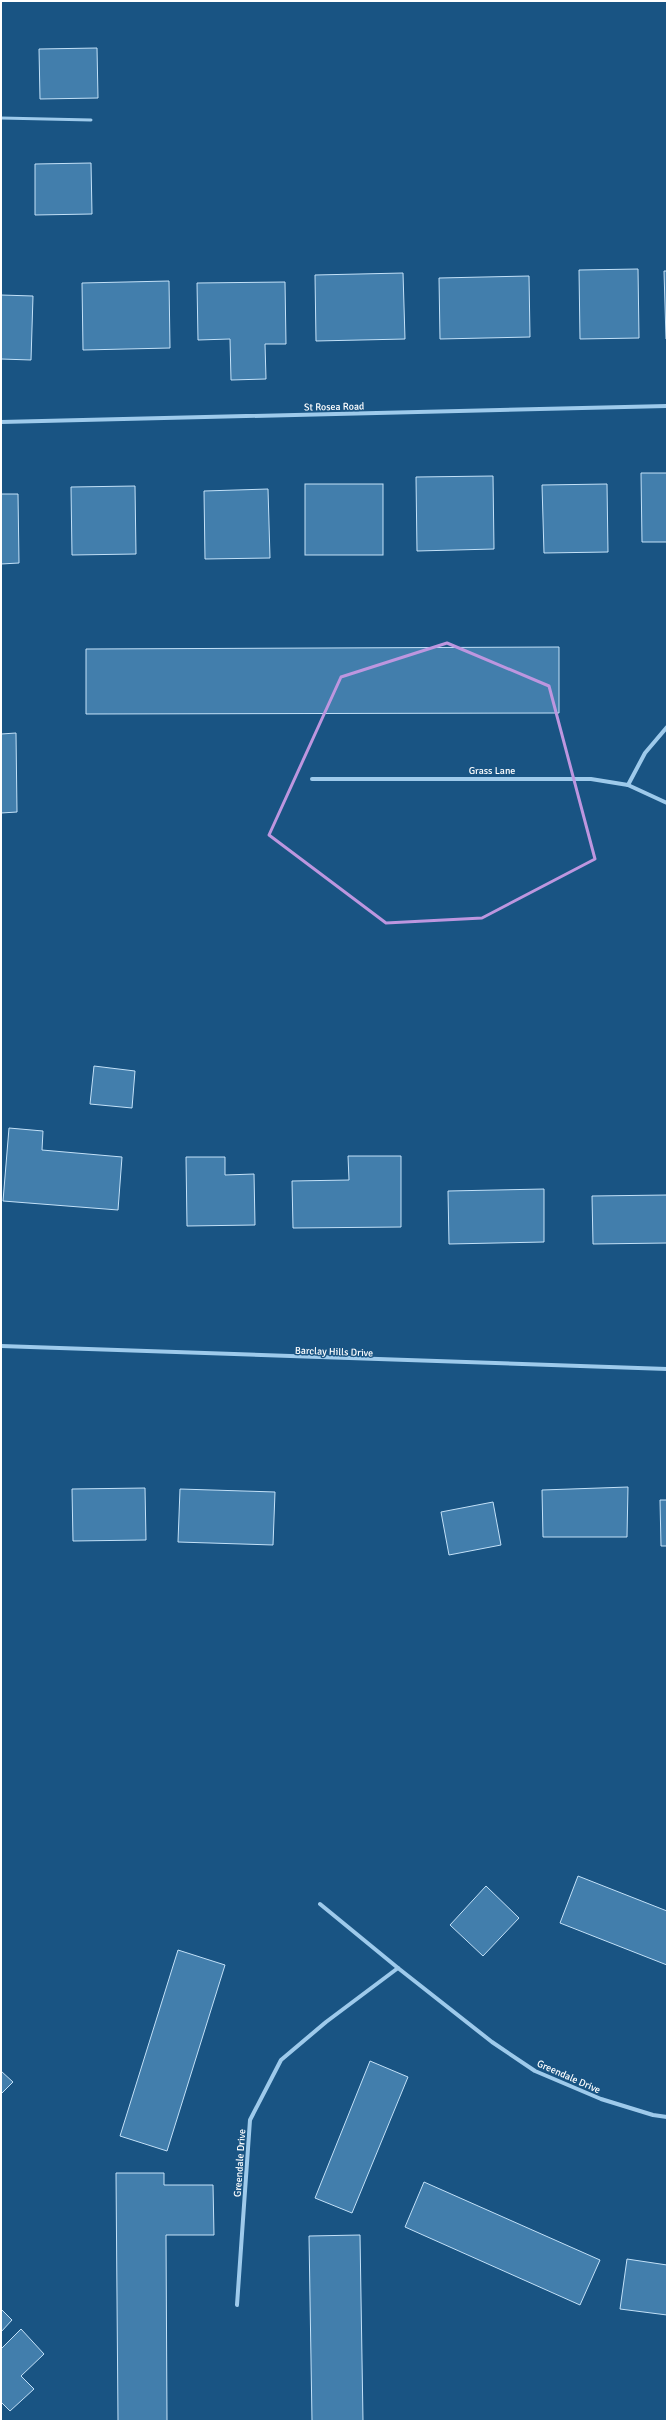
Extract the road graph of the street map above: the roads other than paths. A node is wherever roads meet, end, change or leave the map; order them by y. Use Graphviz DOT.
graph roads {
  1 [pos="1,118"];
  2 [pos="91,120"];
  3 [pos="667,406"];
  4 [pos="1,422"];
  5 [pos="667,727"];
  6 [pos="312,779"];
  7 [pos="628,785"];
  8 [pos="667,803"];
  9 [pos="1,1346"];
  10 [pos="667,1369"];
  11 [pos="320,1904"];
  12 [pos="398,1968"];
  13 [pos="667,2117"];
  14 [pos="237,2304"];
  1 -- 2 [label="lane"];
  3 -- 4 [label="street, St Rosea Road"];
  5 -- 7 [label="street"];
  6 -- 7 [label="street, Grass Lane"];
  7 -- 8 [label="street, Grass Lane"];
  9 -- 10 [label="street, Barclay Hills Drive"];
  11 -- 12 [label="street, Greendale Drive"];
  12 -- 13 [label="street, Greendale Drive"];
  12 -- 14 [label="street, Greendale Drive"];
}
